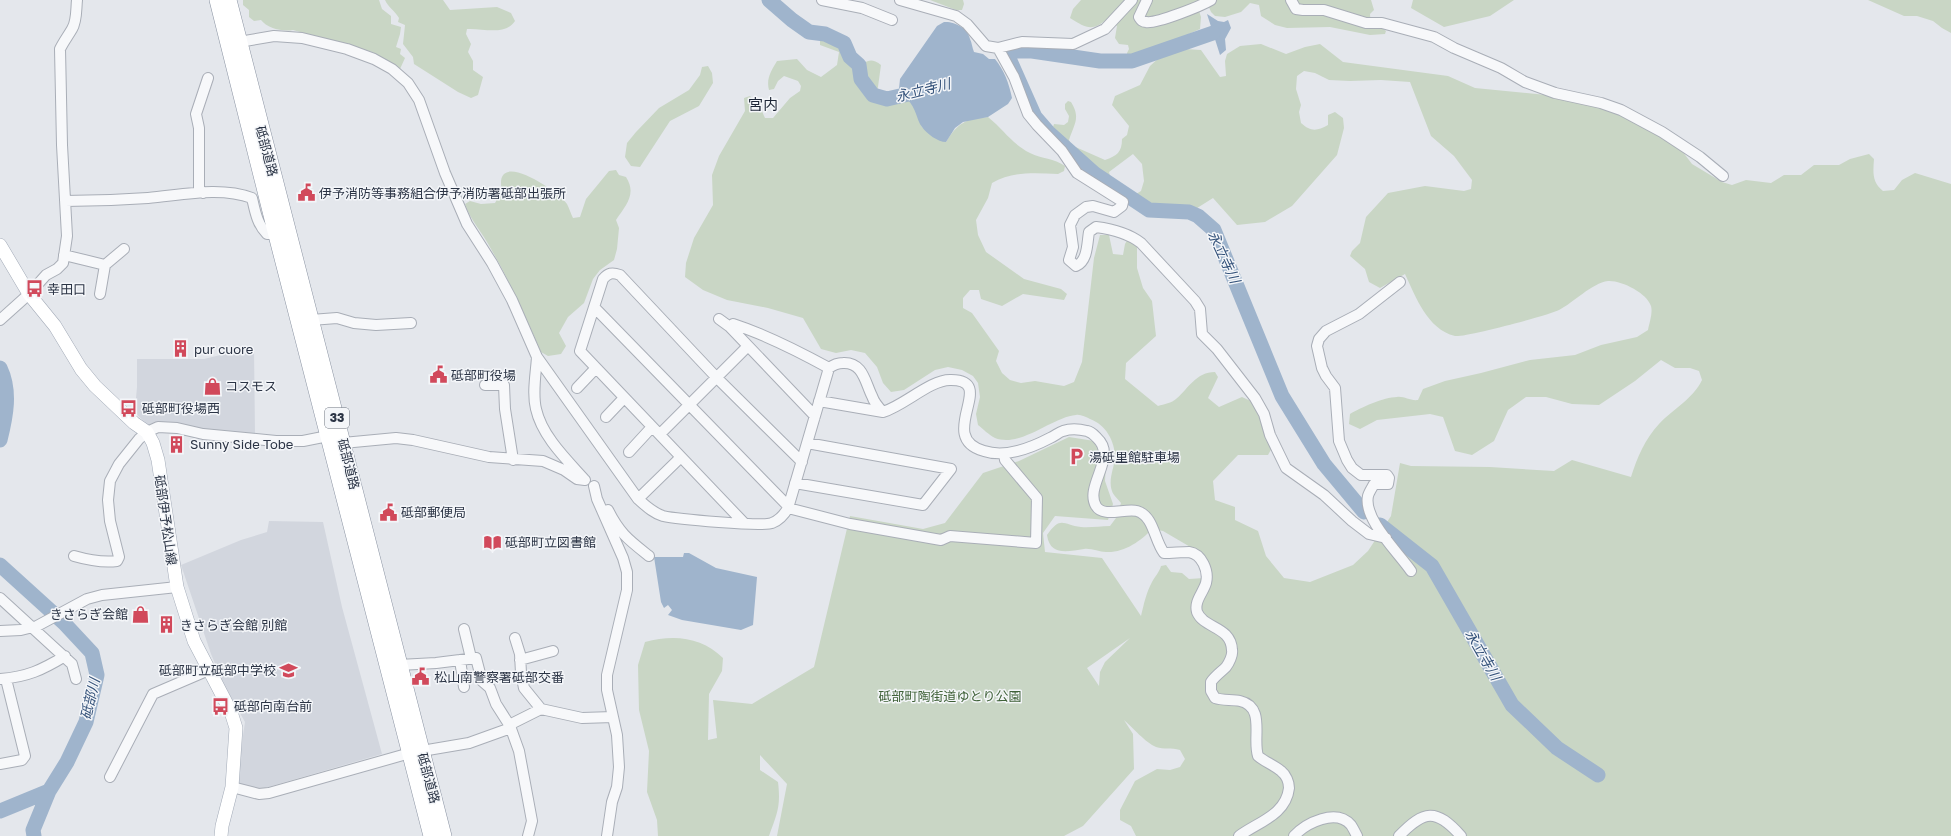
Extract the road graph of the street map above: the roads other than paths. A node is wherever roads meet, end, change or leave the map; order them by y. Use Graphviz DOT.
graph roads {
  1 [pos="77,0"];
  2 [pos="218,0"];
  3 [pos="229,0"];
  4 [pos="822,0"];
  5 [pos="900,0"];
  6 [pos="1132,0"];
  7 [pos="1147,0"];
  8 [pos="1211,0"];
  9 [pos="1291,0"];
  10 [pos="892,20"];
  11 [pos="233,43"];
  12 [pos="998,48"];
  13 [pos="208,78"];
  14 [pos="1723,176"];
  15 [pos="203,193"];
  16 [pos="65,201"];
  17 [pos="282,234"];
  18 [pos="0,245"];
  19 [pos="124,249"];
  20 [pos="64,255"];
  21 [pos="105,265"];
  22 [pos="1400,282"];
  23 [pos="30,294"];
  24 [pos="100,294"];
  25 [pos="594,306"];
  26 [pos="719,319"];
  27 [pos="0,320"];
  28 [pos="311,320"];
  29 [pos="410,323"];
  30 [pos="730,327"];
  31 [pos="748,346"];
  32 [pos="537,357"];
  33 [pos="596,368"];
  34 [pos="829,368"];
  35 [pos="717,378"];
  36 [pos="485,385"];
  37 [pos="577,388"];
  38 [pos="624,398"];
  39 [pos="819,401"];
  40 [pos="690,405"];
  41 [pos="883,412"];
  42 [pos="815,416"];
  43 [pos="606,418"];
  44 [pos="652,427"];
  45 [pos="146,432"];
  46 [pos="660,434"];
  47 [pos="328,436"];
  48 [pos="807,442"];
  49 [pos="343,443"];
  50 [pos="629,452"];
  51 [pos="1004,454"];
  52 [pos="681,457"];
  53 [pos="513,460"];
  54 [pos="802,462"];
  55 [pos="585,480"];
  56 [pos="795,483"];
  57 [pos="594,486"];
  58 [pos="638,499"];
  59 [pos="788,507"];
  60 [pos="744,523"];
  61 [pos="1386,538"];
  62 [pos="74,556"];
  63 [pos="649,556"];
  64 [pos="1411,571"];
  65 [pos="177,587"];
  66 [pos="0,598"];
  67 [pos="34,626"];
  68 [pos="464,629"];
  69 [pos="0,632"];
  70 [pos="515,638"];
  71 [pos="553,651"];
  72 [pos="65,656"];
  73 [pos="471,658"];
  74 [pos="460,660"];
  75 [pos="520,660"];
  76 [pos="400,664"];
  77 [pos="209,670"];
  78 [pos="3,679"];
  79 [pos="76,679"];
  80 [pos="464,688"];
  81 [pos="541,709"];
  82 [pos="613,717"];
  83 [pos="510,726"];
  84 [pos="416,751"];
  85 [pos="0,764"];
  86 [pos="110,777"];
  87 [pos="232,787"];
  88 [pos="221,836"];
  89 [pos="430,836"];
  90 [pos="444,836"];
  91 [pos="528,836"];
  92 [pos="607,836"];
  93 [pos="1239,836"];
  94 [pos="1294,836"];
  95 [pos="1357,836"];
  96 [pos="1399,836"];
  97 [pos="1461,836"];
  1 -- 16 [label="street"];
  2 -- 11 [label="highway, 砥部道路 / 33"];
  3 -- 11 [label="highway, 砥部道路 / 33"];
  4 -- 10 [label="street"];
  5 -- 12 [label="street"];
  6 -- 12 [label="street"];
  7 -- 8 [label="street"];
  9 -- 14 [label="street"];
  11 -- 17 [label="highway, 砥部道路 / 33"];
  11 -- 32 [label="street"];
  12 -- 61 [label="street"];
  13 -- 15 [label="street"];
  15 -- 16 [label="street"];
  15 -- 17 [label="street"];
  16 -- 20 [label="street"];
  17 -- 28 [label="highway, 砥部道路 / 33"];
  17 -- 47 [label="highway, 砥部道路 / 33"];
  18 -- 23 [label="main road, 砥部伊予松山線"];
  19 -- 21 [label="street"];
  20 -- 21 [label="street"];
  20 -- 23 [label="street"];
  21 -- 24 [label="street"];
  22 -- 61 [label="street"];
  23 -- 27 [label="street"];
  23 -- 45 [label="main road, 砥部伊予松山線"];
  25 -- 33 [label="street"];
  25 -- 35 [label="street"];
  25 -- 40 [label="street"];
  26 -- 30 [label="street"];
  28 -- 29 [label="street"];
  28 -- 49 [label="highway, 砥部道路 / 33"];
  30 -- 31 [label="street"];
  30 -- 34 [label="street"];
  31 -- 35 [label="street"];
  31 -- 42 [label="street"];
  32 -- 55 [label="street"];
  32 -- 58 [label="street"];
  33 -- 37 [label="street"];
  33 -- 38 [label="street"];
  34 -- 39 [label="street"];
  34 -- 41 [label="street"];
  35 -- 40 [label="street"];
  35 -- 54 [label="street"];
  36 -- 53 [label="street"];
  38 -- 43 [label="street"];
  38 -- 44 [label="street"];
  39 -- 41 [label="street"];
  39 -- 42 [label="street"];
  40 -- 46 [label="street"];
  40 -- 59 [label="street"];
  41 -- 51 [label="street"];
  42 -- 48 [label="street"];
  44 -- 46 [label="street"];
  44 -- 50 [label="street"];
  45 -- 47 [label="street"];
  45 -- 62 [label="street"];
  45 -- 65 [label="main road, 砥部伊予松山線"];
  46 -- 52 [label="street"];
  47 -- 49 [label="street"];
  47 -- 84 [label="highway, 砥部道路 / 33"];
  48 -- 54 [label="street"];
  48 -- 56 [label="street"];
  49 -- 53 [label="street"];
  49 -- 76 [label="highway, 砥部道路 / 33"];
  51 -- 59 [label="street"];
  51 -- 93 [label="street"];
  52 -- 58 [label="street"];
  52 -- 60 [label="street"];
  53 -- 55 [label="street"];
  54 -- 56 [label="street"];
  55 -- 57 [label="street"];
  56 -- 59 [label="street"];
  57 -- 63 [label="street"];
  57 -- 82 [label="street"];
  58 -- 60 [label="street"];
  59 -- 60 [label="street"];
  61 -- 64 [label="street"];
  65 -- 67 [label="street"];
  65 -- 77 [label="main road, 砥部伊予松山線"];
  66 -- 67 [label="street"];
  67 -- 69 [label="street"];
  67 -- 72 [label="street"];
  68 -- 73 [label="street"];
  70 -- 75 [label="street"];
  71 -- 75 [label="street"];
  72 -- 78 [label="street"];
  72 -- 79 [label="street"];
  73 -- 74 [label="street"];
  73 -- 83 [label="street"];
  74 -- 76 [label="street"];
  74 -- 80 [label="street"];
  75 -- 81 [label="street"];
  76 -- 84 [label="highway, 砥部道路 / 33"];
  77 -- 86 [label="street"];
  77 -- 87 [label="main road, 砥部伊予松山線"];
  78 -- 85 [label="street"];
  81 -- 82 [label="street"];
  81 -- 83 [label="street"];
  82 -- 92 [label="street"];
  83 -- 84 [label="street"];
  83 -- 91 [label="street"];
  84 -- 87 [label="street"];
  84 -- 89 [label="highway, 砥部道路 / 33"];
  84 -- 90 [label="highway, 砥部道路 / 33"];
  87 -- 88 [label="main road, 砥部伊予松山線"];
  94 -- 95 [label="street"];
  96 -- 97 [label="street"];
}
